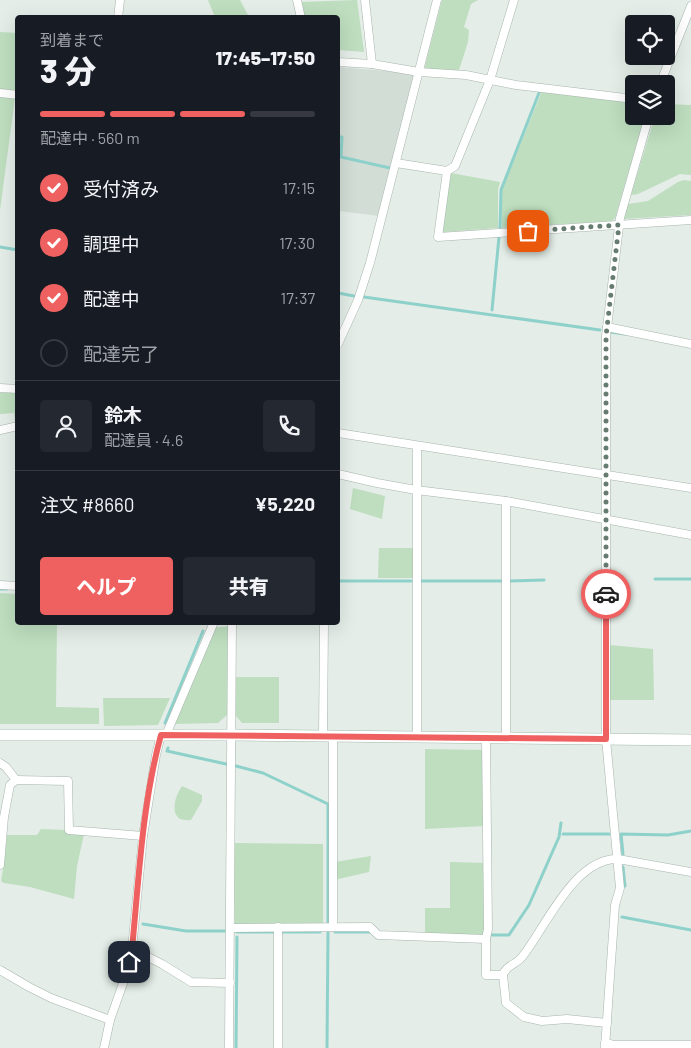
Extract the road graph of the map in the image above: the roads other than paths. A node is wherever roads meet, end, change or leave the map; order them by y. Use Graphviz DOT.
graph roads {
  1 [pos="120,0"];
  2 [pos="297,0"];
  3 [pos="365,0"];
  4 [pos="438,0"];
  5 [pos="514,0"];
  6 [pos="691,6"];
  7 [pos="118,15"];
  8 [pos="300,15"];
  9 [pos="340,62"];
  10 [pos="372,64"];
  11 [pos="419,72"];
  12 [pos="664,75"];
  13 [pos="490,80"];
  14 [pos="0,93"];
  15 [pos="15,95"];
  16 [pos="625,98"];
  17 [pos="647,125"];
  18 [pos="396,163"];
  19 [pos="447,171"];
  20 [pos="691,220"];
  21 [pos="619,225"];
  22 [pos="607,327"];
  23 [pos="340,340"];
  24 [pos="691,344"];
  25 [pos="0,388"];
  26 [pos="15,389"];
  27 [pos="15,427"];
  28 [pos="0,430"];
  29 [pos="340,433"];
  30 [pos="417,446"];
  31 [pos="340,474"];
  32 [pos="606,475"];
  33 [pos="691,488"];
  34 [pos="416,490"];
  35 [pos="506,501"];
  36 [pos="606,518"];
  37 [pos="691,535"];
  38 [pos="0,585"];
  39 [pos="15,586"];
  40 [pos="213,625"];
  41 [pos="232,625"];
  42 [pos="324,625"];
  43 [pos="0,735"];
  44 [pos="164,735"];
  45 [pos="231,735"];
  46 [pos="328,736"];
  47 [pos="417,737"];
  48 [pos="486,738"];
  49 [pos="506,738"];
  50 [pos="606,739"];
  51 [pos="691,740"];
  52 [pos="0,763"];
  53 [pos="16,780"];
  54 [pos="143,836"];
  55 [pos="618,859"];
  56 [pos="1,860"];
  57 [pos="691,872"];
  58 [pos="278,927"];
  59 [pos="333,927"];
  60 [pos="230,928"];
  61 [pos="486,939"];
  62 [pos="132,949"];
  63 [pos="0,970"];
  64 [pos="503,975"];
  65 [pos="230,983"];
  66 [pos="110,1020"];
  67 [pos="607,1023"];
  68 [pos="691,1045"];
  69 [pos="605,1046"];
  70 [pos="104,1048"];
  71 [pos="229,1048"];
  72 [pos="278,1048"];
  1 -- 7 [label="street"];
  2 -- 8 [label="street"];
  3 -- 10 [label="street"];
  4 -- 11 [label="street"];
  5 -- 13 [label="street"];
  6 -- 12 [label="street"];
  9 -- 10 [label="street"];
  10 -- 11 [label="street"];
  11 -- 13 [label="street"];
  11 -- 18 [label="street"];
  13 -- 16 [label="street"];
  13 -- 19 [label="street"];
  14 -- 15 [label="street"];
  17 -- 21 [label="street"];
  18 -- 19 [label="street"];
  18 -- 23 [label="street"];
  19 -- 21 [label="street"];
  20 -- 21 [label="street"];
  21 -- 22 [label="street"];
  22 -- 24 [label="street"];
  22 -- 32 [label="street"];
  25 -- 26 [label="street"];
  27 -- 28 [label="street"];
  29 -- 30 [label="street"];
  30 -- 32 [label="street"];
  30 -- 34 [label="street"];
  31 -- 34 [label="street"];
  32 -- 33 [label="street"];
  32 -- 36 [label="street"];
  34 -- 35 [label="street"];
  34 -- 47 [label="street"];
  35 -- 36 [label="street"];
  35 -- 49 [label="street"];
  36 -- 37 [label="street"];
  36 -- 50 [label="street"];
  38 -- 39 [label="street"];
  40 -- 44 [label="street"];
  41 -- 45 [label="street"];
  42 -- 46 [label="street"];
  43 -- 44 [label="street"];
  44 -- 45 [label="street"];
  44 -- 54 [label="street"];
  45 -- 46 [label="street"];
  45 -- 60 [label="street"];
  46 -- 47 [label="street"];
  46 -- 59 [label="street"];
  47 -- 48 [label="street"];
  48 -- 49 [label="street"];
  48 -- 61 [label="street"];
  49 -- 50 [label="street"];
  50 -- 51 [label="street"];
  50 -- 55 [label="street"];
  52 -- 53 [label="street"];
  53 -- 54 [label="street"];
  53 -- 56 [label="street"];
  54 -- 62 [label="street"];
  55 -- 57 [label="street"];
  55 -- 64 [label="street"];
  55 -- 67 [label="street"];
  58 -- 59 [label="street"];
  58 -- 60 [label="street"];
  58 -- 72 [label="street"];
  59 -- 61 [label="street"];
  60 -- 65 [label="street"];
  61 -- 64 [label="street"];
  62 -- 65 [label="street"];
  62 -- 66 [label="street"];
  63 -- 66 [label="street"];
  64 -- 67 [label="street"];
  65 -- 71 [label="street"];
  66 -- 70 [label="street"];
  67 -- 69 [label="street"];
  68 -- 69 [label="street"];
}
